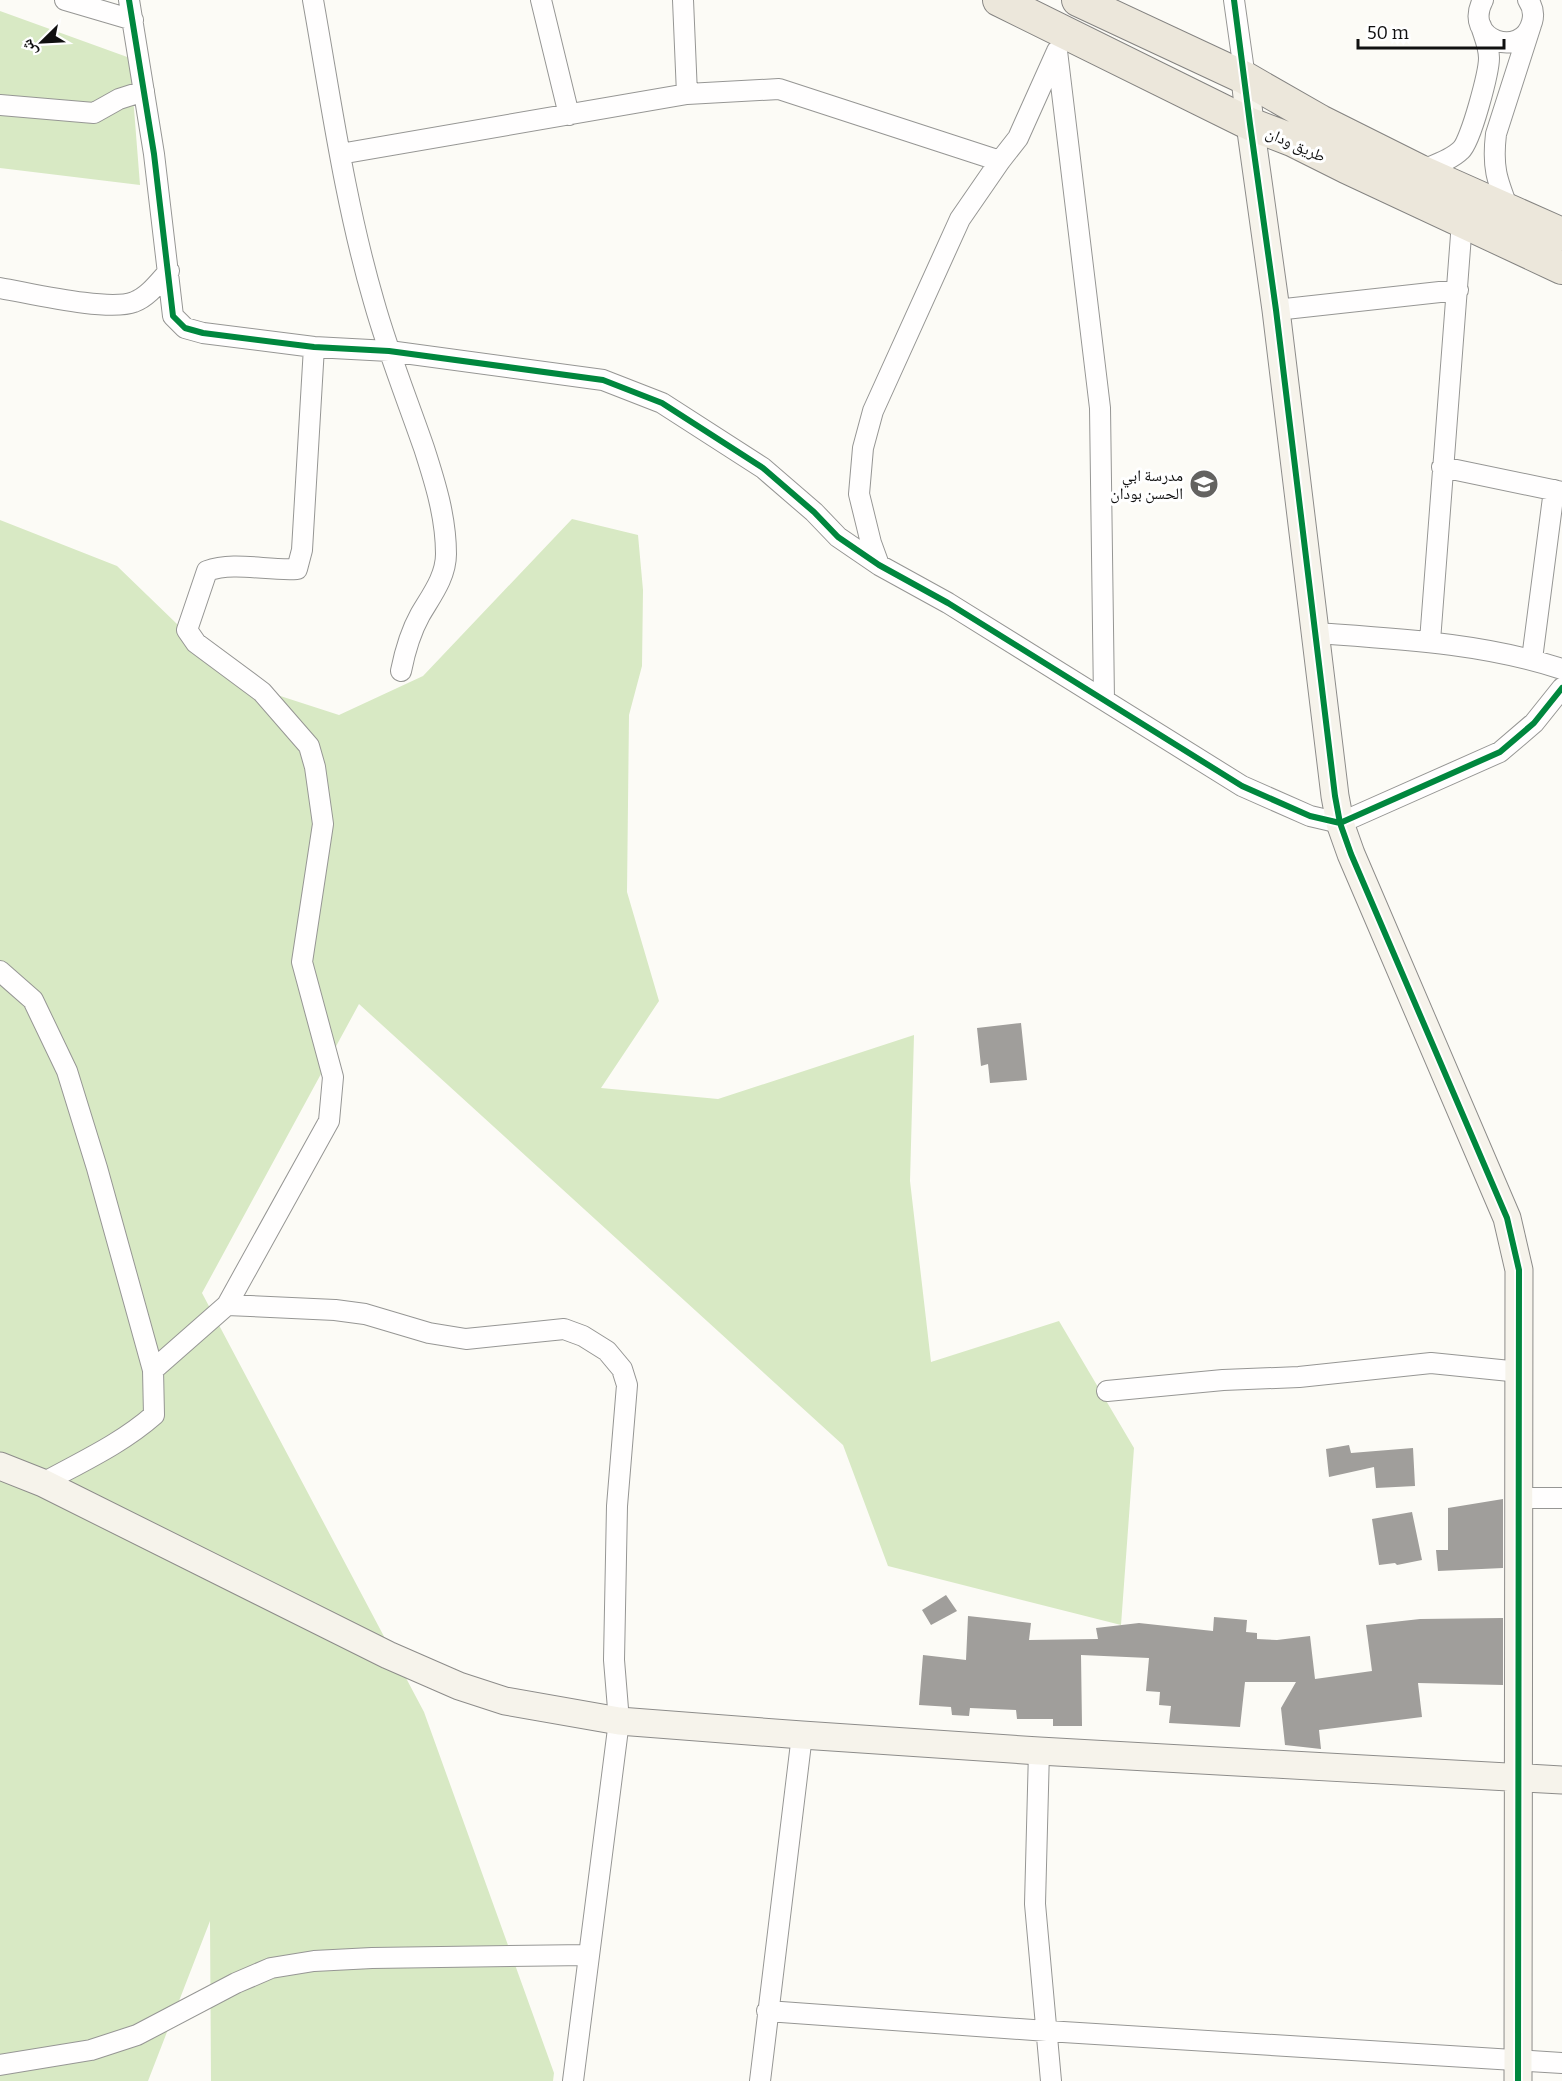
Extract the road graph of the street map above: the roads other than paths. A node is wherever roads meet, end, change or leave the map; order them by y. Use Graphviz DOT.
graph roads {
  1 [pos="64,0"];
  2 [pos="129,0"];
  3 [pos="313,0"];
  4 [pos="541,0"];
  5 [pos="683,0"];
  6 [pos="999,0"];
  7 [pos="1078,0"];
  8 [pos="1234,0"];
  9 [pos="1467,0"];
  10 [pos="1528,0"];
  11 [pos="1481,15"];
  12 [pos="133,20"];
  13 [pos="1532,25"];
  14 [pos="1060,41"];
  15 [pos="1245,78"];
  16 [pos="144,91"];
  17 [pos="687,94"];
  18 [pos="0,105"];
  19 [pos="569,115"];
  20 [pos="1250,124"];
  21 [pos="340,154"];
  22 [pos="1000,161"];
  23 [pos="1420,171"];
  24 [pos="1509,211"];
  25 [pos="1462,222"];
  26 [pos="1562,234"];
  27 [pos="1562,268"];
  28 [pos="169,271"];
  29 [pos="0,288"];
  30 [pos="1458,290"];
  31 [pos="1276,310"];
  32 [pos="314,347"];
  33 [pos="389,351"];
  34 [pos="1442,467"];
  35 [pos="1558,491"];
  36 [pos="879,565"];
  37 [pos="1316,633"];
  38 [pos="1430,641"];
  39 [pos="1532,659"];
  40 [pos="1562,669"];
  41 [pos="401,671"];
  42 [pos="1562,688"];
  43 [pos="1104,699"];
  44 [pos="1340,823"];
  45 [pos="0,971"];
  46 [pos="227,1305"];
  47 [pos="153,1370"];
  48 [pos="1520,1372"];
  49 [pos="1107,1391"];
  50 [pos="0,1466"];
  51 [pos="43,1483"];
  52 [pos="1520,1498"];
  53 [pos="1562,1498"];
  54 [pos="619,1721"];
  55 [pos="802,1735"];
  56 [pos="1039,1751"];
  57 [pos="1519,1778"];
  58 [pos="1562,1780"];
  59 [pos="588,1955"];
  60 [pos="767,2011"];
  61 [pos="1047,2031"];
  62 [pos="1562,2063"];
  63 [pos="0,2065"];
  64 [pos="1518,2071"];
  65 [pos="573,2081"];
  66 [pos="760,2081"];
  67 [pos="1051,2081"];
  1 -- 12 [label="street"];
  2 -- 12 [label="street"];
  3 -- 21 [label="street"];
  4 -- 19 [label="street"];
  5 -- 17 [label="street"];
  6 -- 14 [label="main road, طريق ودان"];
  7 -- 15 [label="main road, طريق ودان"];
  8 -- 15 [label="street"];
  9 -- 11 [label="street"];
  10 -- 13 [label="street"];
  11 -- 13 [label="street"];
  11 -- 23 [label="street"];
  12 -- 16 [label="street"];
  13 -- 24 [label="street"];
  14 -- 20 [label="main road, طريق ودان"];
  14 -- 22 [label="street"];
  14 -- 43 [label="street"];
  15 -- 20 [label="street"];
  15 -- 23 [label="main road, طريق ودان"];
  16 -- 18 [label="street"];
  16 -- 28 [label="street"];
  17 -- 19 [label="street"];
  17 -- 22 [label="street"];
  19 -- 21 [label="street"];
  20 -- 25 [label="main road, طريق ودان"];
  20 -- 31 [label="street"];
  21 -- 33 [label="street"];
  22 -- 36 [label="street"];
  23 -- 24 [label="main road, طريق ودان"];
  24 -- 26 [label="main road, طريق ودان"];
  25 -- 27 [label="main road, طريق ودان"];
  25 -- 30 [label="street"];
  28 -- 29 [label="street"];
  28 -- 32 [label="street"];
  30 -- 31 [label="street"];
  30 -- 34 [label="street"];
  31 -- 37 [label="street"];
  32 -- 33 [label="street"];
  32 -- 46 [label="street"];
  33 -- 36 [label="street"];
  33 -- 41 [label="street"];
  34 -- 35 [label="street"];
  34 -- 38 [label="street"];
  35 -- 39 [label="street"];
  36 -- 43 [label="street"];
  37 -- 38 [label="street"];
  37 -- 44 [label="street"];
  38 -- 39 [label="street"];
  39 -- 40 [label="street"];
  42 -- 44 [label="street"];
  43 -- 44 [label="street"];
  44 -- 48 [label="street"];
  45 -- 47 [label="street"];
  46 -- 47 [label="street"];
  46 -- 54 [label="street"];
  47 -- 51 [label="street"];
  48 -- 49 [label="street"];
  48 -- 52 [label="street"];
  50 -- 51 [label="street"];
  51 -- 54 [label="street"];
  52 -- 53 [label="street"];
  52 -- 57 [label="street"];
  54 -- 55 [label="street"];
  54 -- 59 [label="street"];
  55 -- 56 [label="street"];
  55 -- 60 [label="street"];
  56 -- 57 [label="street"];
  56 -- 61 [label="street"];
  57 -- 58 [label="street"];
  57 -- 64 [label="street"];
  59 -- 63 [label="street"];
  59 -- 65 [label="street"];
  60 -- 61 [label="street"];
  60 -- 66 [label="street"];
  61 -- 64 [label="street"];
  61 -- 67 [label="street"];
  62 -- 64 [label="street"];
}
